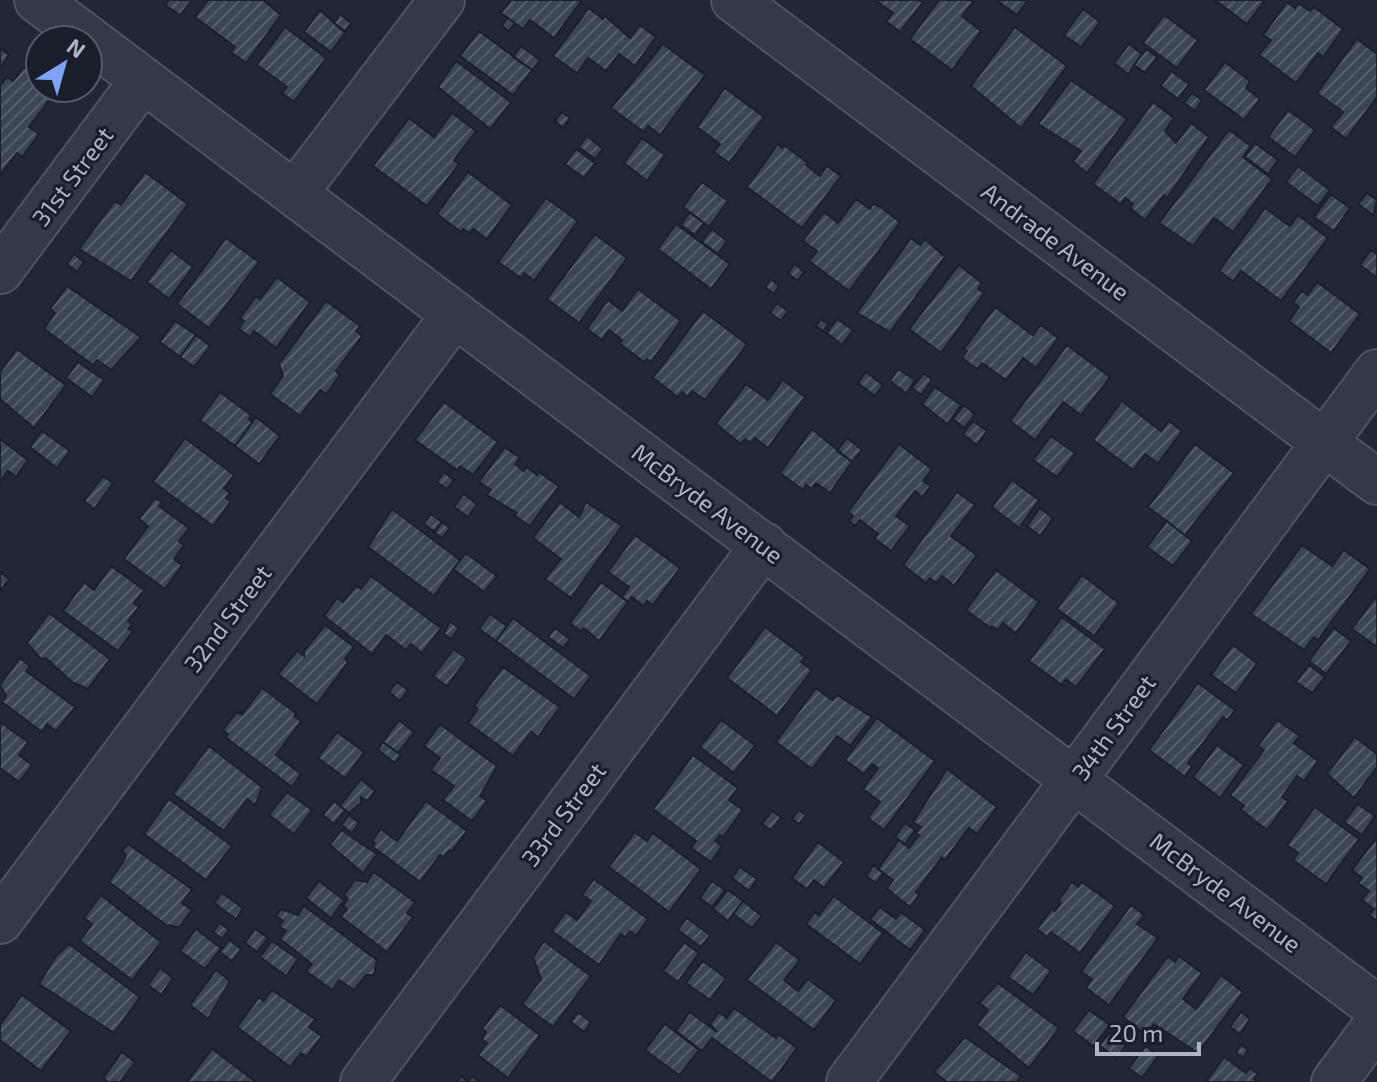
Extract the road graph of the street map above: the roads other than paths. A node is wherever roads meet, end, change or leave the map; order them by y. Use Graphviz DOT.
graph roads {
  1 [pos="37,0"];
  2 [pos="442,0"];
  3 [pos="734,0"];
  4 [pos="143,80"];
  5 [pos="295,193"];
  6 [pos="0,271"];
  7 [pos="455,314"];
  8 [pos="1377,372"];
  9 [pos="1324,442"];
  10 [pos="1377,482"];
  11 [pos="764,545"];
  12 [pos="1076,778"];
  13 [pos="0,921"];
  14 [pos="1377,1008"];
  15 [pos="1377,1024"];
  16 [pos="363,1082"];
  17 [pos="849,1082"];
  18 [pos="1334,1082"];
  1 -- 4 [label="street, McBryde Avenue"];
  2 -- 5 [label="street"];
  3 -- 9 [label="street, Andrade Avenue"];
  4 -- 5 [label="street, McBryde Avenue"];
  4 -- 6 [label="street, 31st Street"];
  5 -- 7 [label="street, McBryde Avenue"];
  7 -- 11 [label="street, McBryde Avenue"];
  7 -- 13 [label="street, 32nd Street"];
  8 -- 9 [label="street, 34th Street"];
  9 -- 10 [label="street, Andrade Avenue"];
  9 -- 12 [label="street, 34th Street"];
  11 -- 12 [label="street, McBryde Avenue"];
  11 -- 16 [label="street, 33rd Street"];
  12 -- 14 [label="street, McBryde Avenue"];
  12 -- 17 [label="street, 34th Street"];
  15 -- 18 [label="street"];
}
